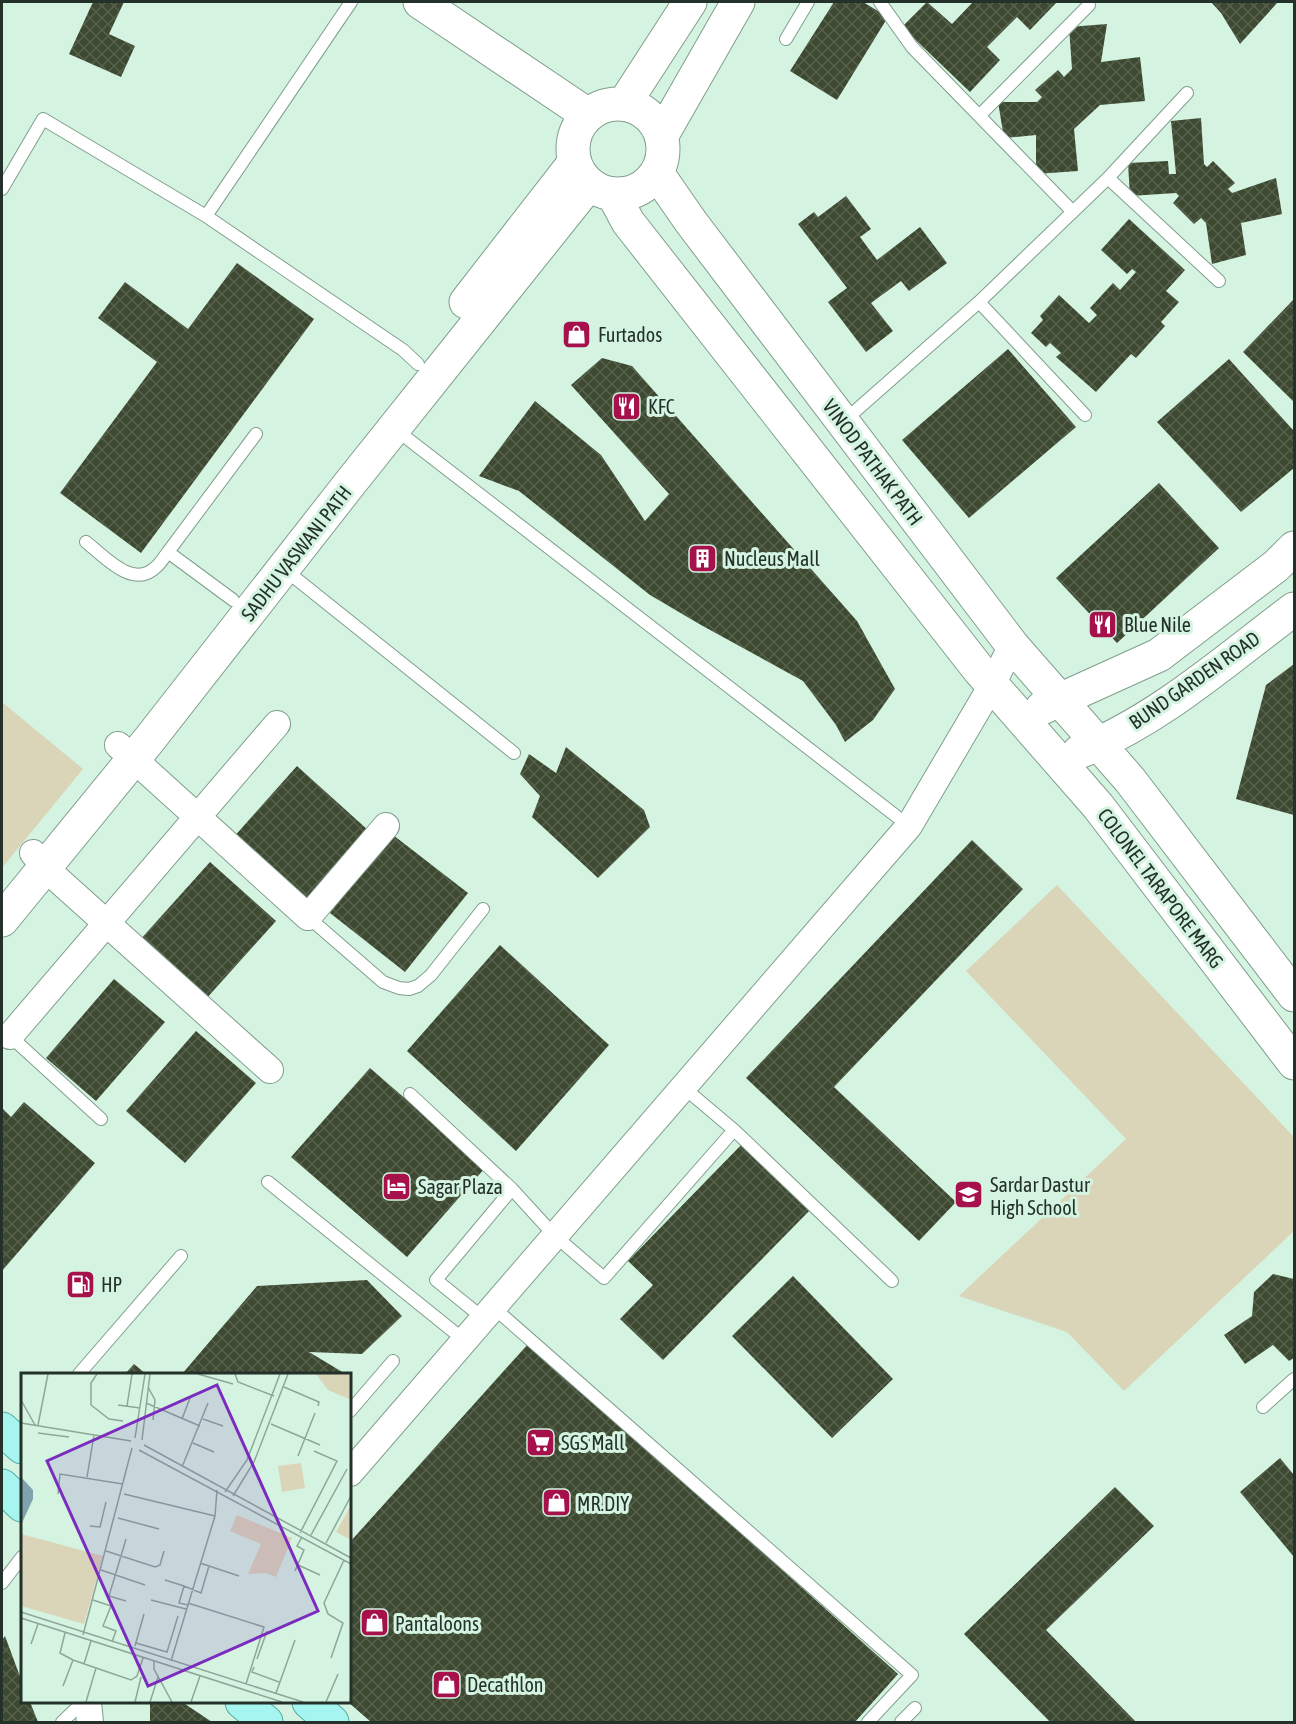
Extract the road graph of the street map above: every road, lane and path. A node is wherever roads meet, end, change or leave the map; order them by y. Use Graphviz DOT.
graph roads {
  1 [pos="351,2"];
  2 [pos="420,2"];
  3 [pos="690,2"];
  4 [pos="738,2"];
  5 [pos="808,2"];
  6 [pos="880,2"];
  7 [pos="1089,5"];
  8 [pos="786,39"];
  9 [pos="1187,93"];
  10 [pos="624,104"];
  11 [pos="588,115"];
  12 [pos="980,116"];
  13 [pos="662,135"];
  14 [pos="657,173"];
  15 [pos="1108,178"];
  16 [pos="592,180"];
  17 [pos="2,189"];
  18 [pos="1073,212"];
  19 [pos="206,216"];
  20 [pos="1219,281"];
  21 [pos="979,302"];
  22 [pos="418,364"];
  23 [pos="1085,415"];
  24 [pos="843,422"];
  25 [pos="394,428"];
  26 [pos="256,434"];
  27 [pos="86,542"];
  28 [pos="1294,548"];
  29 [pos="168,552"];
  30 [pos="284,568"];
  31 [pos="233,600"];
  32 [pos="1294,609"];
  33 [pos="1012,645"];
  34 [pos="992,685"];
  35 [pos="1060,700"];
  36 [pos="1021,718"];
  37 [pos="277,724"];
  38 [pos="1099,744"];
  39 [pos="125,753"];
  40 [pos="514,753"];
  41 [pos="1058,761"];
  42 [pos="196,817"];
  43 [pos="386,826"];
  44 [pos="909,826"];
  45 [pos="39,860"];
  46 [pos="2,890"];
  47 [pos="483,909"];
  48 [pos="308,917"];
  49 [pos="2,920"];
  50 [pos="106,922"];
  51 [pos="1294,995"];
  52 [pos="10,1036"];
  53 [pos="1294,1063"];
  54 [pos="270,1070"];
  55 [pos="683,1087"];
  56 [pos="410,1094"];
  57 [pos="101,1119"];
  58 [pos="734,1130"];
  59 [pos="268,1182"];
  60 [pos="512,1189"];
  61 [pos="554,1235"];
  62 [pos="181,1256"];
  63 [pos="892,1281"];
  64 [pos="488,1312"];
  65 [pos="464,1340"];
  66 [pos="393,1361"];
  67 [pos="80,1373"];
  68 [pos="1294,1379"];
  69 [pos="1263,1407"];
  70 [pos="351,1410"];
  71 [pos="351,1472"];
  72 [pos="2,1486"];
  73 [pos="21,1504"];
  74 [pos="21,1558"];
  75 [pos="2,1583"];
  76 [pos="81,1703"];
  77 [pos="88,1703"];
  78 [pos="244,1703"];
  79 [pos="311,1703"];
  80 [pos="915,1708"];
  81 [pos="62,1722"];
  82 [pos="90,1722"];
  83 [pos="266,1722"];
  84 [pos="332,1722"];
  85 [pos="868,1722"];
  86 [pos="901,1722"];
  1 -- 19 [label="lane"];
  2 -- 11 [label="main road"];
  3 -- 10 [label="main road"];
  4 -- 13 [label="main road"];
  5 -- 8 [label="lane"];
  6 -- 12 [label="lane"];
  7 -- 12 [label="lane"];
  9 -- 15 [label="lane"];
  10 -- 11 [label="main road"];
  10 -- 13 [label="main road"];
  11 -- 16 [label="main road"];
  12 -- 18 [label="lane"];
  13 -- 14 [label="main road"];
  14 -- 16 [label="main road"];
  14 -- 24 [label="main road, VINOD PATHAK PATH"];
  15 -- 18 [label="lane"];
  15 -- 20 [label="lane"];
  16 -- 22 [label="main road, SADHU VASWANI PATH"];
  16 -- 25 [label="main road, SADHU VASWANI PATH"];
  16 -- 34 [label="main road"];
  17 -- 19 [label="lane"];
  18 -- 21 [label="lane"];
  19 -- 22 [label="lane"];
  21 -- 23 [label="lane"];
  21 -- 24 [label="lane"];
  22 -- 31 [label="main road, SADHU VASWANI PATH"];
  24 -- 33 [label="main road, VINOD PATHAK PATH"];
  25 -- 30 [label="main road, SADHU VASWANI PATH"];
  25 -- 44 [label="lane"];
  26 -- 29 [label="lane"];
  27 -- 29 [label="lane"];
  28 -- 35 [label="main road, BUND GARDEN ROAD"];
  29 -- 31 [label="lane"];
  30 -- 39 [label="main road, SADHU VASWANI PATH"];
  30 -- 40 [label="lane"];
  31 -- 39 [label="main road, SADHU VASWANI PATH"];
  32 -- 38 [label="main road, BUND GARDEN ROAD"];
  33 -- 34 [label="street"];
  33 -- 35 [label="main road, VINOD PATHAK PATH"];
  34 -- 36 [label="main road"];
  34 -- 44 [label="street"];
  35 -- 36 [label="main road, BUND GARDEN ROAD"];
  35 -- 38 [label="main road, VINOD PATHAK PATH"];
  36 -- 41 [label="main road, COLONEL TARAPORE MARG"];
  37 -- 42 [label="street"];
  38 -- 41 [label="main road, BUND GARDEN ROAD"];
  38 -- 51 [label="main road, COLONEL TARAPORE MARG"];
  39 -- 42 [label="street"];
  39 -- 45 [label="main road, SADHU VASWANI PATH"];
  41 -- 53 [label="main road, COLONEL TARAPORE MARG"];
  42 -- 48 [label="street"];
  42 -- 50 [label="street"];
  43 -- 48 [label="street"];
  44 -- 55 [label="street"];
  45 -- 46 [label="main road, SADHU VASWANI PATH"];
  45 -- 49 [label="main road, SADHU VASWANI PATH"];
  45 -- 50 [label="street"];
  47 -- 48 [label="lane"];
  50 -- 52 [label="street"];
  50 -- 54 [label="street"];
  52 -- 57 [label="lane"];
  55 -- 58 [label="lane"];
  55 -- 61 [label="street"];
  56 -- 60 [label="lane"];
  58 -- 61 [label="lane"];
  58 -- 63 [label="lane"];
  59 -- 65 [label="lane"];
  60 -- 61 [label="lane"];
  60 -- 64 [label="lane"];
  61 -- 64 [label="street"];
  62 -- 67 [label="lane"];
  64 -- 65 [label="street"];
  64 -- 85 [label="lane"];
  65 -- 71 [label="street"];
  66 -- 70 [label="lane"];
  68 -- 69 [label="lane"];
  72 -- 73 [label="main road"];
  74 -- 75 [label="lane"];
  76 -- 81 [label="lane"];
  77 -- 82 [label="street"];
  78 -- 83 [label="main road"];
  79 -- 84 [label="main road"];
  80 -- 86 [label="lane"];
}
